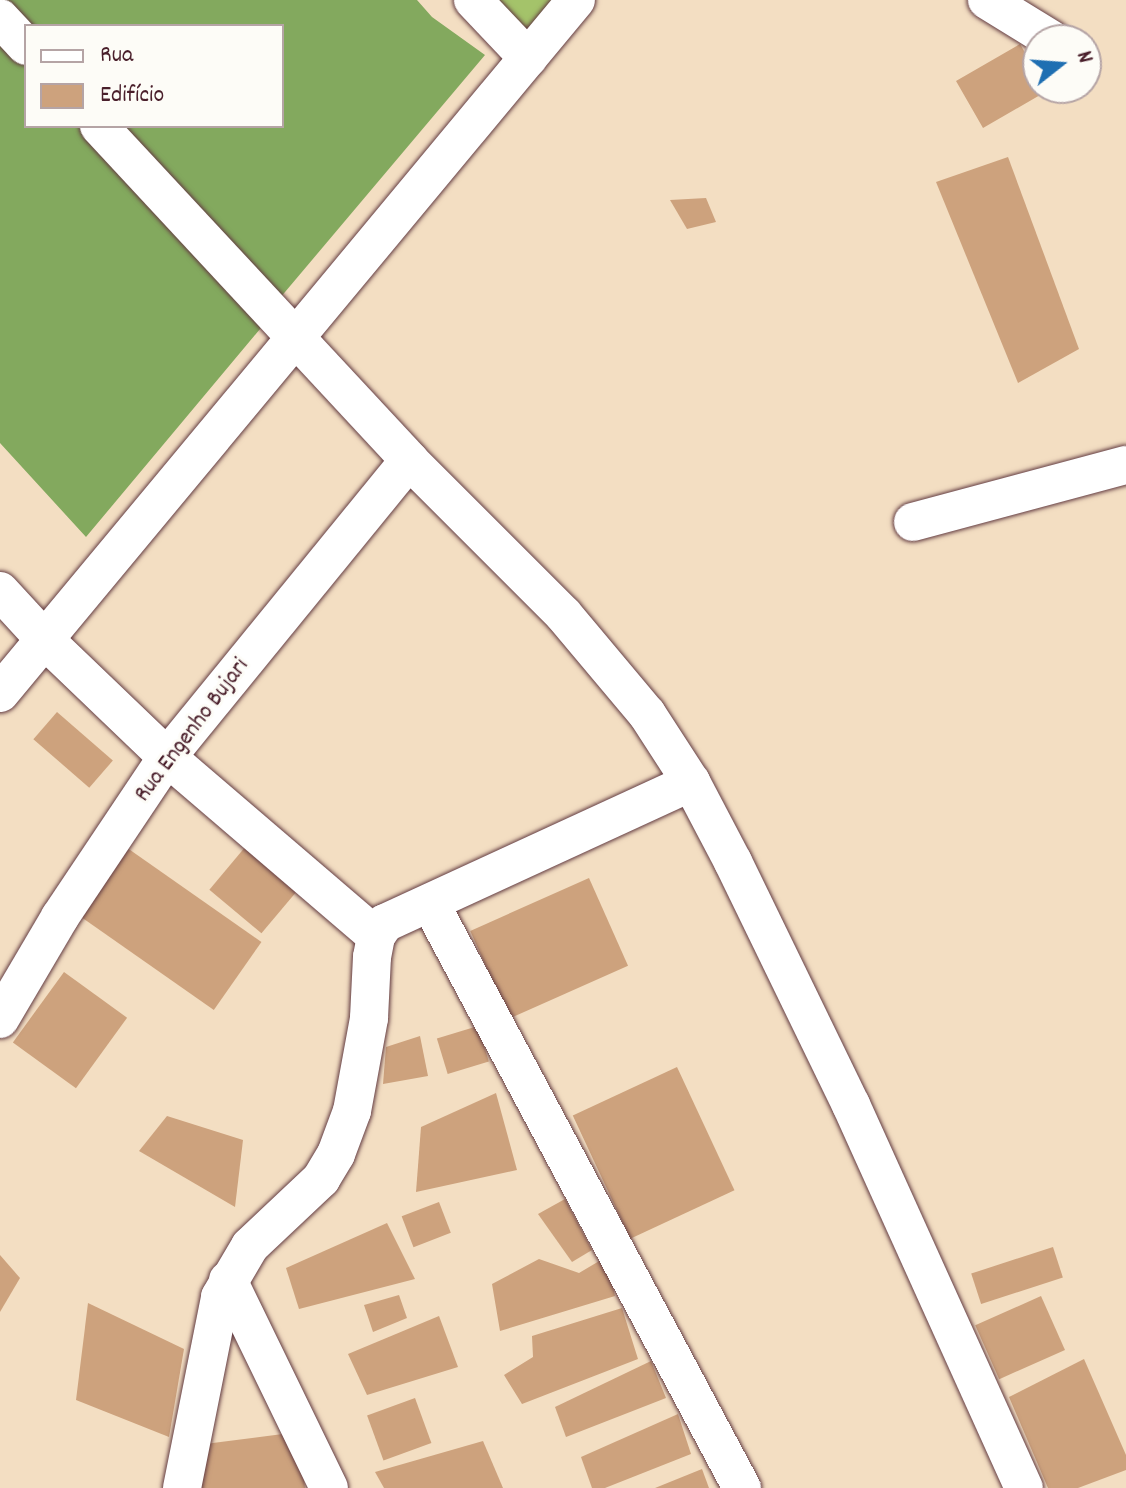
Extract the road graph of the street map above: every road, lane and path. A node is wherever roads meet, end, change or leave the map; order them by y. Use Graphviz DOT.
graph roads {
  1 [pos="473,0"];
  2 [pos="576,0"];
  3 [pos="987,0"];
  4 [pos="0,18"];
  5 [pos="1026,24"];
  6 [pos="24,44"];
  7 [pos="528,58"];
  8 [pos="101,128"];
  9 [pos="295,340"];
  10 [pos="409,460"];
  11 [pos="1126,465"];
  12 [pos="913,522"];
  13 [pos="0,591"];
  14 [pos="46,641"];
  15 [pos="0,693"];
  16 [pos="167,757"];
  17 [pos="691,782"];
  18 [pos="430,903"];
  19 [pos="376,936"];
  20 [pos="0,1019"];
  21 [pos="228,1280"];
  22 [pos="182,1488"];
  23 [pos="329,1488"];
  24 [pos="742,1488"];
  25 [pos="1024,1488"];
  1 -- 7 [label="street"];
  2 -- 7 [label="street"];
  3 -- 5 [label="street"];
  4 -- 6 [label="street"];
  7 -- 9 [label="street"];
  8 -- 9 [label="street"];
  9 -- 10 [label="street"];
  9 -- 14 [label="street"];
  10 -- 16 [label="street, Rua Engenho Bujari"];
  10 -- 17 [label="street"];
  11 -- 12 [label="street"];
  13 -- 14 [label="street"];
  14 -- 15 [label="street"];
  14 -- 16 [label="street"];
  16 -- 19 [label="street"];
  16 -- 20 [label="street, Rua Engenho Bujari"];
  17 -- 18 [label="street"];
  17 -- 25 [label="street"];
  18 -- 19 [label="street"];
  18 -- 24 [label="street"];
  19 -- 21 [label="street"];
  21 -- 22 [label="street"];
  21 -- 23 [label="street"];
}
